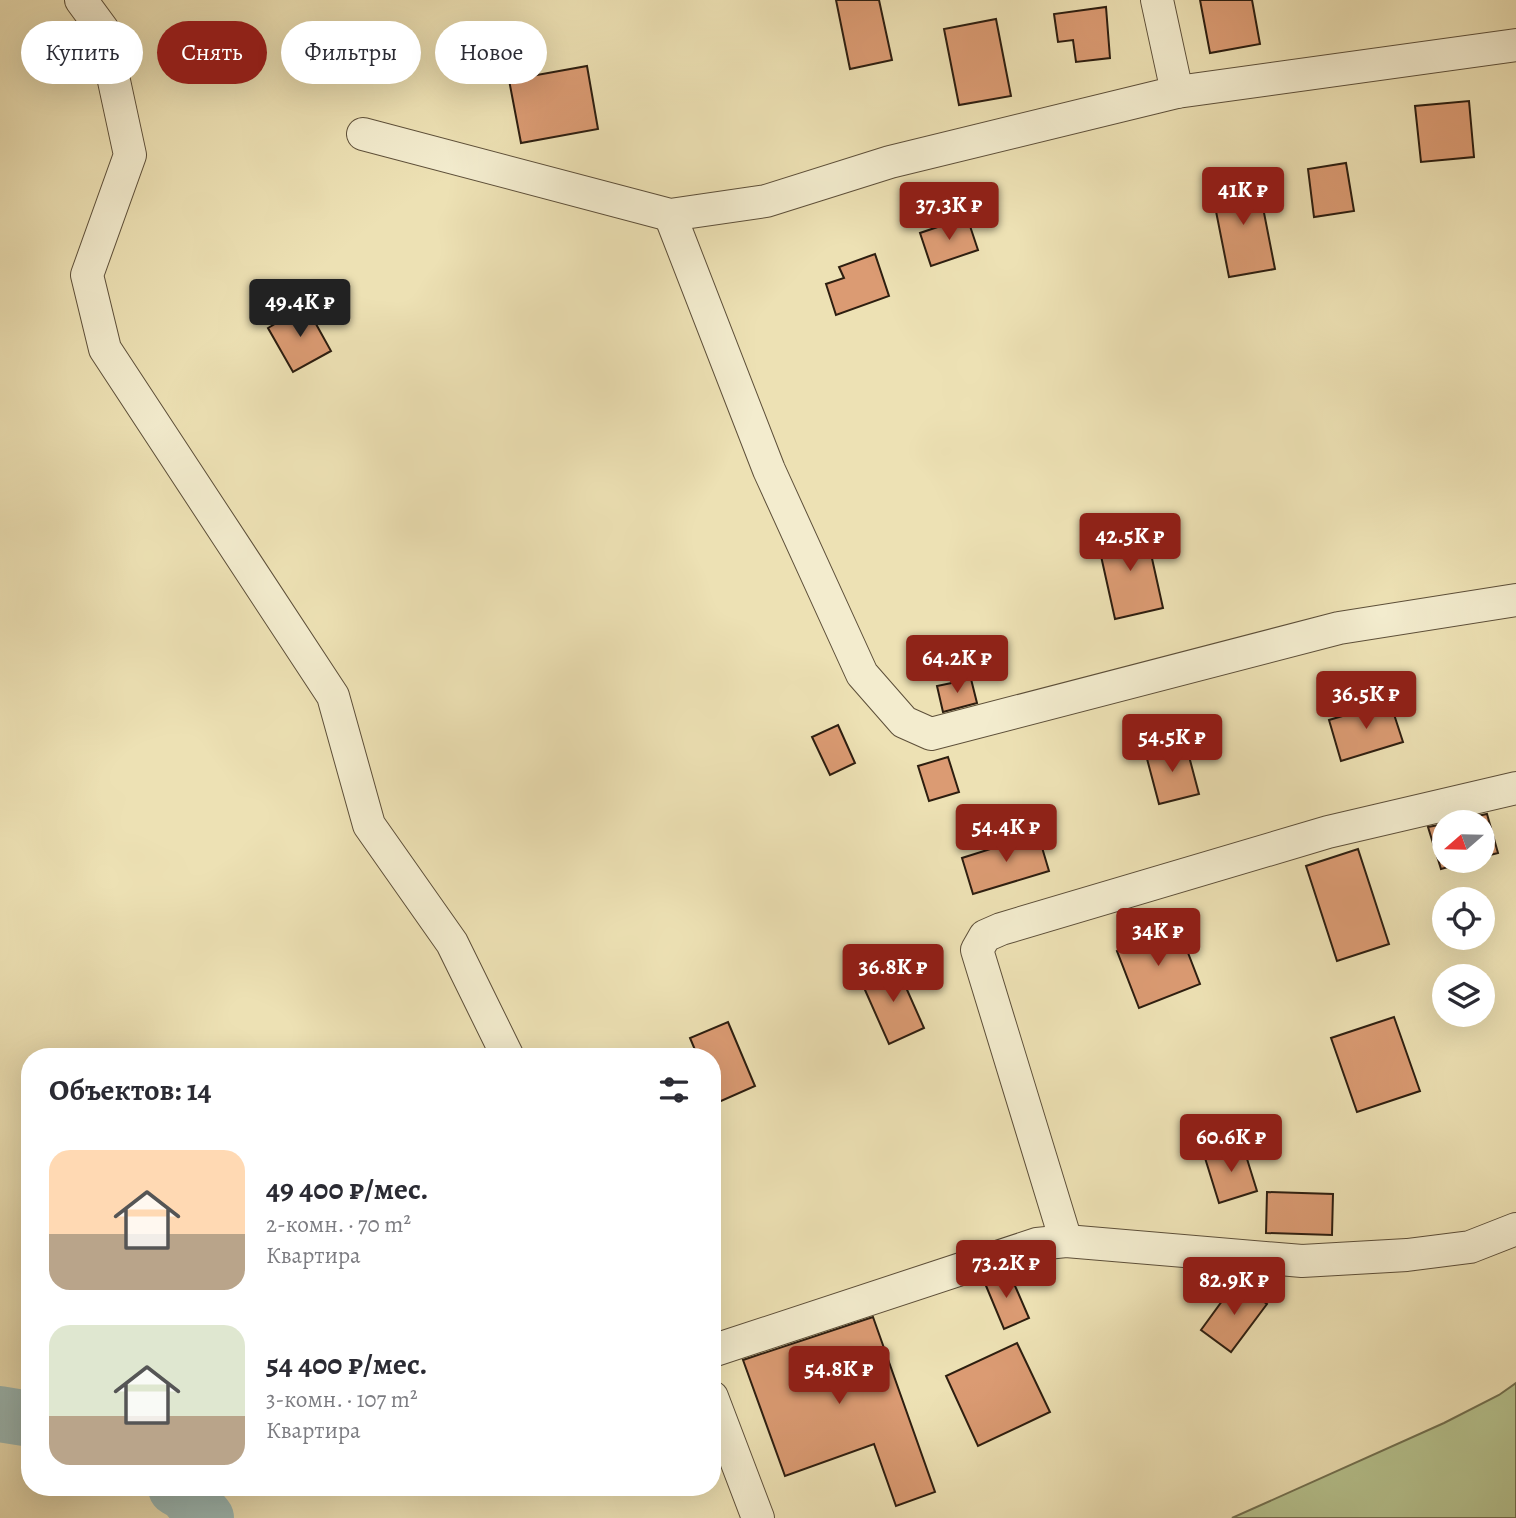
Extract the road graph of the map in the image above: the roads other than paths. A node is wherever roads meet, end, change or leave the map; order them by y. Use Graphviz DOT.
graph roads {
  1 [pos="81,0"];
  2 [pos="1157,0"];
  3 [pos="1516,45"];
  4 [pos="1177,92"];
  5 [pos="363,134"];
  6 [pos="670,215"];
  7 [pos="1516,600"];
  8 [pos="1516,788"];
  9 [pos="504,1048"];
  10 [pos="1516,1229"];
  11 [pos="1066,1241"];
  12 [pos="721,1348"];
  13 [pos="721,1421"];
  14 [pos="758,1518"];
  1 -- 9 [label="street"];
  2 -- 4 [label="street"];
  3 -- 4 [label="street"];
  4 -- 6 [label="street"];
  5 -- 6 [label="street"];
  6 -- 7 [label="street"];
  8 -- 11 [label="street"];
  10 -- 11 [label="street"];
  11 -- 12 [label="street"];
  13 -- 14 [label="street"];
}
